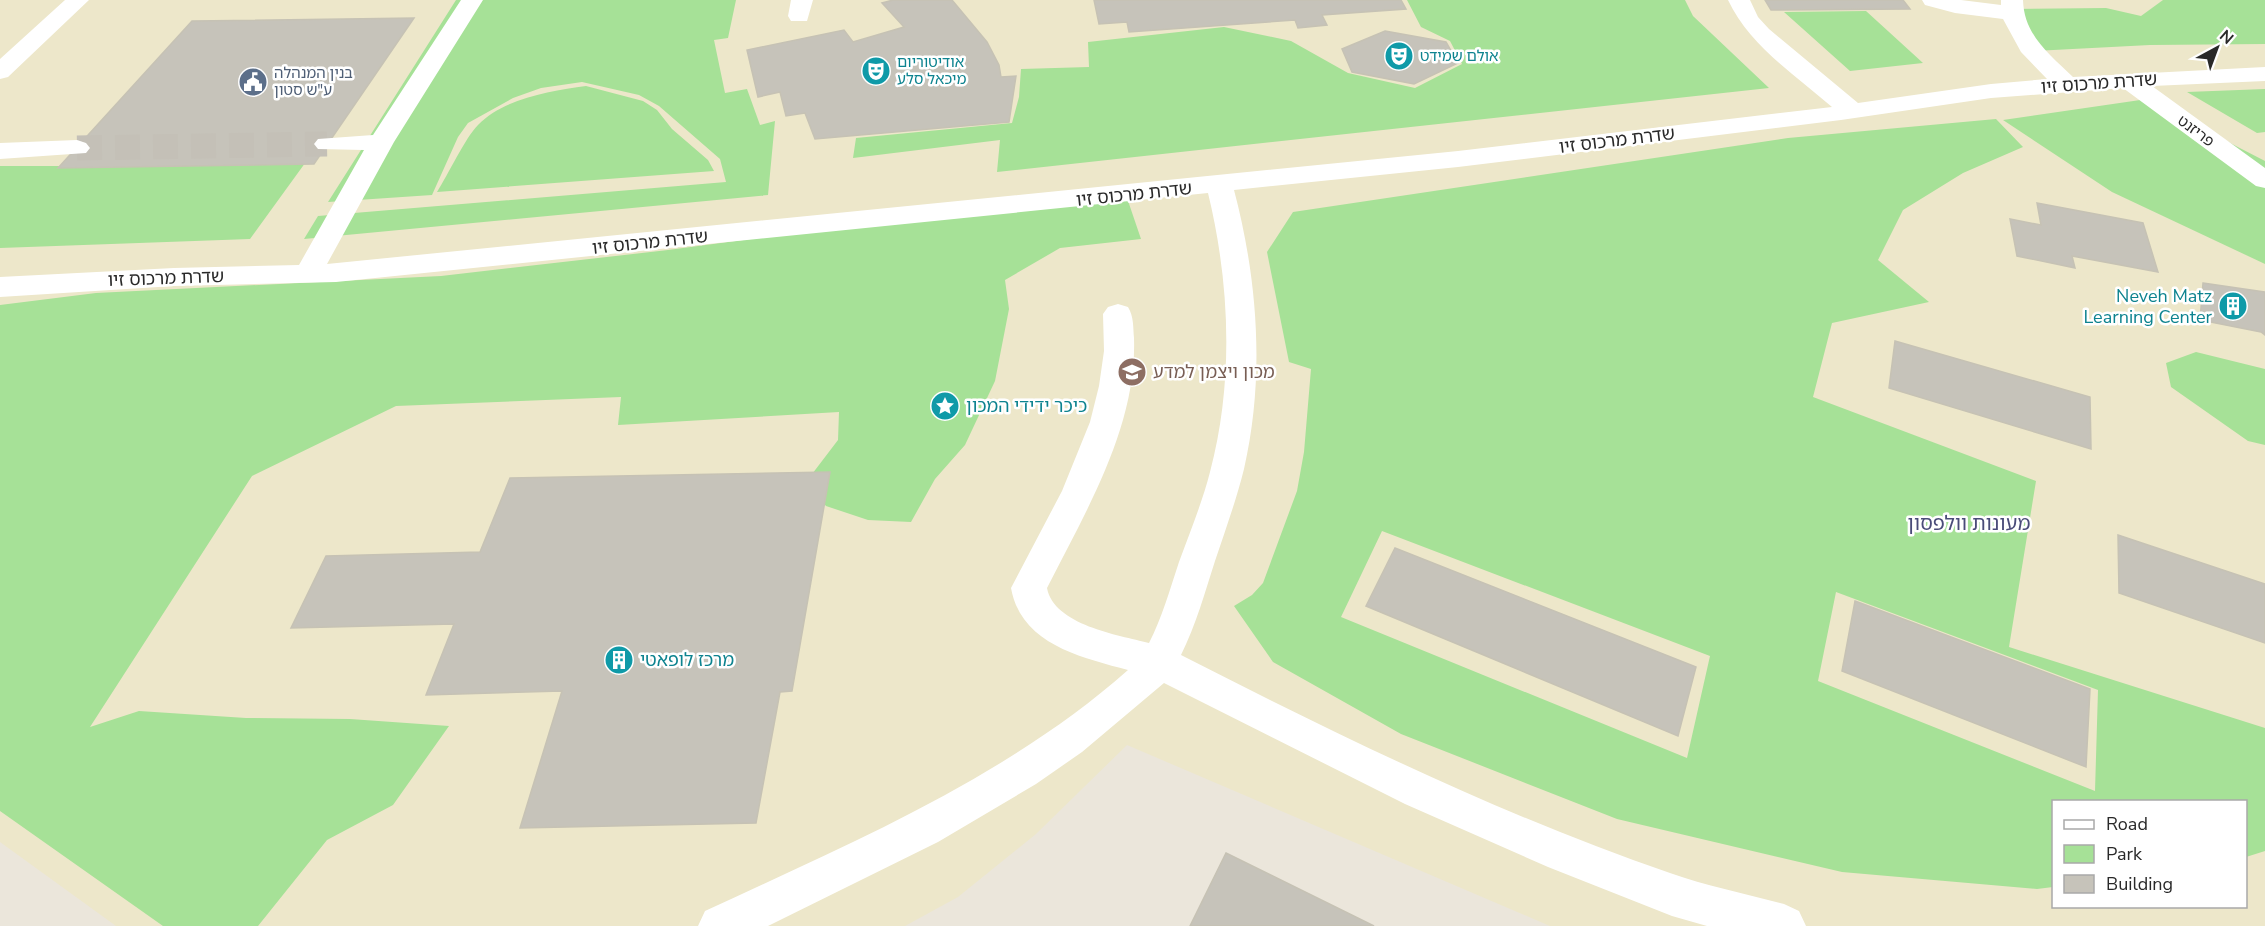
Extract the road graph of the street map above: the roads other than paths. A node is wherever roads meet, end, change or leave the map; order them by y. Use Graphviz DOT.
graph roads {
  1 [pos="78,0"];
  2 [pos="472,0"];
  3 [pos="1739,0"];
  4 [pos="1933,0"];
  5 [pos="2011,7"];
  6 [pos="0,72"];
  7 [pos="2265,74"];
  8 [pos="2128,80"];
  9 [pos="2067,85"];
  10 [pos="1852,111"];
  11 [pos="381,142"];
  12 [pos="327,144"];
  13 [pos="77,148"];
  14 [pos="0,150"];
  15 [pos="2265,180"];
  16 [pos="1219,185"];
  17 [pos="307,275"];
  18 [pos="0,287"];
  19 [pos="1118,314"];
  20 [pos="1159,662"];
  21 [pos="720,926"];
  22 [pos="1784,926"];
  1 -- 6 [label="street"];
  2 -- 11 [label="street"];
  3 -- 10 [label="street"];
  4 -- 5 [label="street"];
  5 -- 9 [label="street"];
  7 -- 8 [label="street, שדרת מרכוס זיו"];
  8 -- 9 [label="street, שדרת מרכוס זיו"];
  8 -- 15 [label="street, פריזנט"];
  9 -- 10 [label="street, שדרת מרכוס זיו"];
  10 -- 16 [label="street, שדרת מרכוס זיו"];
  11 -- 12 [label="street"];
  11 -- 17 [label="street"];
  13 -- 14 [label="street"];
  16 -- 17 [label="street, שדרת מרכוס זיו"];
  16 -- 20 [label="street"];
  17 -- 18 [label="street, שדרת מרכוס זיו"];
  19 -- 20 [label="street"];
  20 -- 21 [label="street"];
  20 -- 22 [label="street"];
}
